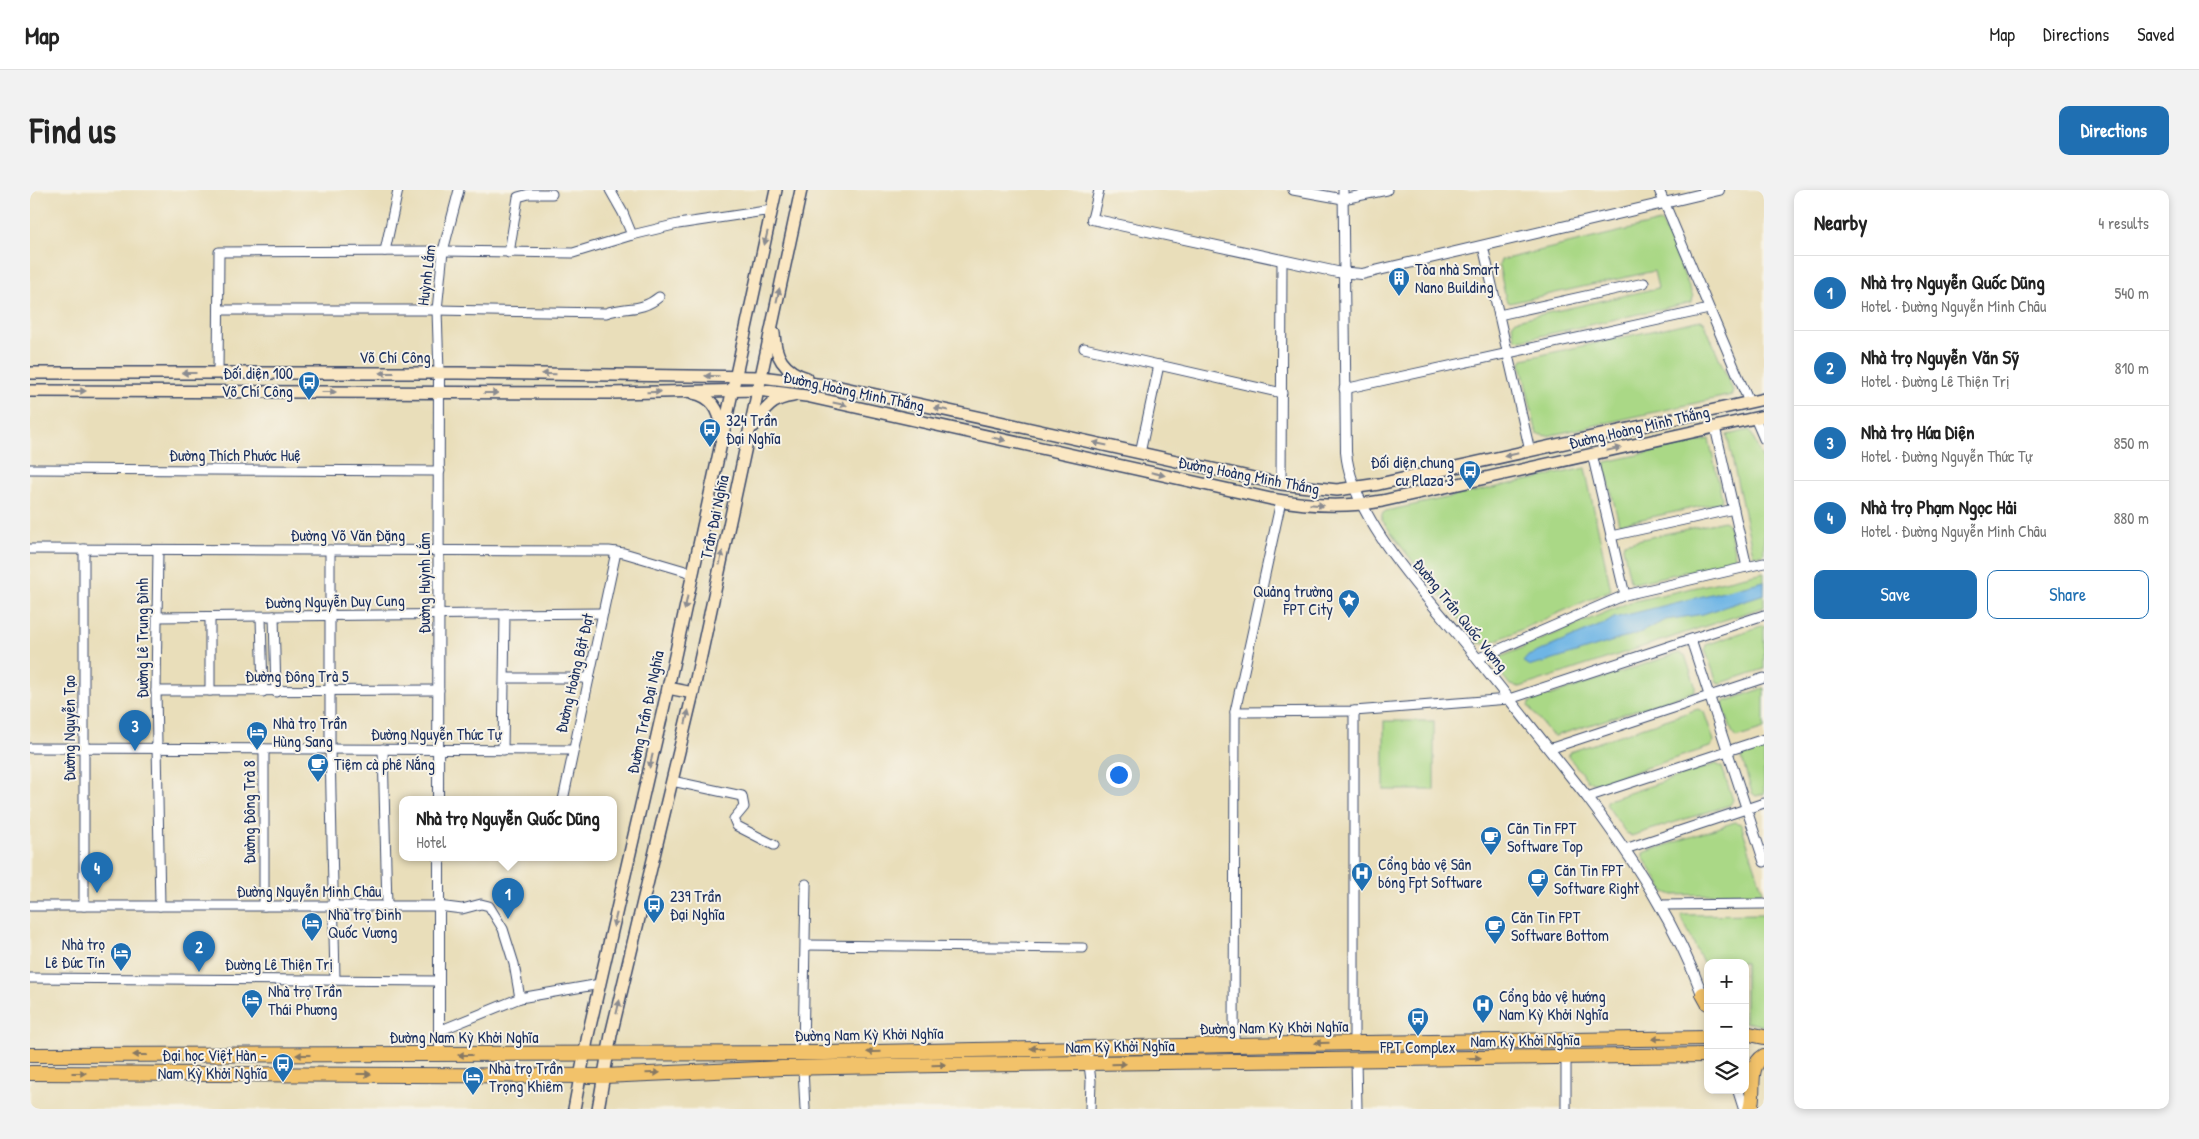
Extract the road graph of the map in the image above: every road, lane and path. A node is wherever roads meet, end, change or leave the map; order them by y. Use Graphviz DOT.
graph roads {
  1 [pos="398,190"];
  2 [pos="610,190"];
  3 [pos="776,190"];
  4 [pos="801,190"];
  5 [pos="1099,190"];
  6 [pos="1293,190"];
  7 [pos="1387,190"];
  8 [pos="1659,190"];
  9 [pos="1719,190"];
  10 [pos="460,192"];
  11 [pos="552,194"];
  12 [pos="1344,194"];
  13 [pos="1664,203"];
  14 [pos="772,210"];
  15 [pos="1092,219"];
  16 [pos="632,235"];
  17 [pos="1483,246"];
  18 [pos="385,251"];
  19 [pos="443,251"];
  20 [pos="509,253"];
  21 [pos="1282,260"];
  22 [pos="1344,273"];
  23 [pos="1644,283"];
  24 [pos="659,297"];
  25 [pos="1709,308"];
  26 [pos="219,310"];
  27 [pos="437,310"];
  28 [pos="774,314"];
  29 [pos="1499,315"];
  30 [pos="1084,348"];
  31 [pos="1508,353"];
  32 [pos="1159,365"];
  33 [pos="439,369"];
  34 [pos="218,373"];
  35 [pos="30,374"];
  36 [pos="734,376"];
  37 [pos="761,377"];
  38 [pos="840,387"];
  39 [pos="1344,389"];
  40 [pos="732,390"];
  41 [pos="758,390"];
  42 [pos="30,391"];
  43 [pos="683,392"];
  44 [pos="439,393"];
  45 [pos="1282,393"];
  46 [pos="806,396"];
  47 [pos="1764,399"];
  48 [pos="1749,402"];
  49 [pos="1759,417"];
  50 [pos="1715,427"];
  51 [pos="722,435"];
  52 [pos="748,436"];
  53 [pos="1764,439"];
  54 [pos="1530,451"];
  55 [pos="1140,453"];
  56 [pos="1592,454"];
  57 [pos="1534,467"];
  58 [pos="30,469"];
  59 [pos="1136,469"];
  60 [pos="440,471"];
  61 [pos="1281,484"];
  62 [pos="1354,489"];
  63 [pos="1281,501"];
  64 [pos="1361,505"];
  65 [pos="1734,509"];
  66 [pos="1611,536"];
  67 [pos="30,549"];
  68 [pos="84,549"];
  69 [pos="158,550"];
  70 [pos="330,550"];
  71 [pos="440,551"];
  72 [pos="616,552"];
  73 [pos="1764,564"];
  74 [pos="1747,567"];
  75 [pos="692,573"];
  76 [pos="1625,595"];
  77 [pos="603,613"];
  78 [pos="505,614"];
  79 [pos="330,615"];
  80 [pos="439,615"];
  81 [pos="274,616"];
  82 [pos="1764,616"];
  83 [pos="157,617"];
  84 [pos="210,617"];
  85 [pos="261,617"];
  86 [pos="1691,640"];
  87 [pos="1477,659"];
  88 [pos="505,678"];
  89 [pos="589,678"];
  90 [pos="1764,678"];
  91 [pos="668,688"];
  92 [pos="439,690"];
  93 [pos="156,691"];
  94 [pos="210,691"];
  95 [pos="331,691"];
  96 [pos="262,692"];
  97 [pos="276,692"];
  98 [pos="693,693"];
  99 [pos="1710,696"];
  100 [pos="1509,699"];
  101 [pos="1354,711"];
  102 [pos="1235,712"];
  103 [pos="1764,739"];
  104 [pos="30,748"];
  105 [pos="84,748"];
  106 [pos="157,749"];
  107 [pos="264,749"];
  108 [pos="330,749"];
  109 [pos="383,749"];
  110 [pos="1549,749"];
  111 [pos="438,750"];
  112 [pos="503,750"];
  113 [pos="572,750"];
  114 [pos="1728,751"];
  115 [pos="672,781"];
  116 [pos="438,796"];
  117 [pos="563,796"];
  118 [pos="1587,797"];
  119 [pos="1764,803"];
  120 [pos="1746,809"];
  121 [pos="774,845"];
  122 [pos="1625,849"];
  123 [pos="438,861"];
  124 [pos="1764,862"];
  125 [pos="806,884"];
  126 [pos="1764,904"];
  127 [pos="1660,905"];
  128 [pos="30,906"];
  129 [pos="84,906"];
  130 [pos="160,906"];
  131 [pos="264,906"];
  132 [pos="333,906"];
  133 [pos="387,906"];
  134 [pos="438,906"];
  135 [pos="806,945"];
  136 [pos="1083,948"];
  137 [pos="30,978"];
  138 [pos="335,980"];
  139 [pos="438,981"];
  140 [pos="600,984"];
  141 [pos="1704,996"];
  142 [pos="520,998"];
  143 [pos="439,1031"];
  144 [pos="1749,1034"];
  145 [pos="1764,1037"];
  146 [pos="1704,1038"];
  147 [pos="1749,1038"];
  148 [pos="1354,1043"];
  149 [pos="1234,1045"];
  150 [pos="1087,1048"];
  151 [pos="803,1053"];
  152 [pos="608,1054"];
  153 [pos="1749,1054"];
  154 [pos="30,1055"];
  155 [pos="440,1055"];
  156 [pos="584,1055"];
  157 [pos="1704,1055"];
  158 [pos="1764,1055"];
  159 [pos="1566,1056"];
  160 [pos="1356,1060"];
  161 [pos="1088,1064"];
  162 [pos="803,1068"];
  163 [pos="30,1073"];
  164 [pos="580,1075"];
  165 [pos="604,1076"];
  166 [pos="1739,1094"];
  167 [pos="574,1109"];
  168 [pos="598,1109"];
  169 [pos="805,1109"];
  170 [pos="1090,1109"];
  171 [pos="1357,1109"];
  172 [pos="1566,1109"];
  173 [pos="1744,1109"];
  174 [pos="1750,1109"];
  1 -- 18 [label="street"];
  2 -- 16 [label="street"];
  3 -- 14 [label="main road"];
  28 -- 4 [label="main road, Trần Đại Nghĩa, one-way"];
  5 -- 15 [label="street"];
  6 -- 12 [label="street"];
  7 -- 12 [label="street"];
  8 -- 13 [label="street"];
  9 -- 13 [label="street"];
  10 -- 19 [label="street, Huỳnh Lắm"];
  11 -- 20 [label="street"];
  12 -- 22 [label="street, Đường Trần Quốc Vượng"];
  13 -- 17 [label="street"];
  13 -- 25 [label="street"];
  14 -- 16 [label="street"];
  14 -- 36 [label="main road, Đường Trần Đại Nghĩa, one-way"];
  15 -- 21 [label="street"];
  16 -- 20 [label="street"];
  17 -- 22 [label="street"];
  17 -- 29 [label="street"];
  18 -- 19 [label="street"];
  18 -- 26 [label="street"];
  19 -- 20 [label="street"];
  19 -- 27 [label="street, Huỳnh Lắm"];
  21 -- 22 [label="street"];
  21 -- 45 [label="street"];
  22 -- 39 [label="street, Đường Trần Quốc Vượng"];
  23 -- 29 [label="street"];
  24 -- 27 [label="street"];
  25 -- 31 [label="street"];
  25 -- 48 [label="street"];
  26 -- 27 [label="street"];
  26 -- 34 [label="street"];
  27 -- 33 [label="street, Huỳnh Lắm"];
  28 -- 37 [label="main road, Trần Đại Nghĩa"];
  28 -- 38 [label="main road"];
  29 -- 31 [label="street"];
  30 -- 32 [label="street"];
  31 -- 39 [label="street"];
  31 -- 54 [label="street"];
  32 -- 45 [label="street"];
  32 -- 55 [label="street"];
  33 -- 34 [label="main road, Võ Chí Công, one-way"];
  36 -- 33 [label="main road, Võ Chí Công, one-way"];
  33 -- 44 [label="street, Đường Huỳnh Lắm"];
  34 -- 35 [label="main road, Võ Chí Công, one-way"];
  36 -- 37 [label="main road, Võ Chí Công"];
  36 -- 40 [label="main road, Đường Trần Đại Nghĩa"];
  37 -- 38 [label="main road, Đường Hoàng Minh Thắng"];
  37 -- 41 [label="main road, Trần Đại Nghĩa"];
  55 -- 38 [label="main road, Đường Hoàng Minh Thắng, one-way"];
  39 -- 62 [label="street, Đường Trần Quốc Vượng"];
  40 -- 41 [label="main road"];
  40 -- 43 [label="main road"];
  40 -- 51 [label="main road, Đường Trần Đại Nghĩa"];
  41 -- 46 [label="main road, Đường Hoàng Minh Thắng"];
  41 -- 52 [label="main road, Trần Đại Nghĩa"];
  42 -- 44 [label="main road, one-way"];
  44 -- 43 [label="main road, one-way"];
  43 -- 51 [label="main road"];
  44 -- 60 [label="street, Đường Huỳnh Lắm"];
  45 -- 61 [label="street"];
  46 -- 52 [label="main road"];
  46 -- 59 [label="main road, Đường Hoàng Minh Thắng, one-way"];
  47 -- 48 [label="main road, Đường Hoàng Minh Thắng"];
  48 -- 49 [label="main road"];
  48 -- 54 [label="main road, Đường Hoàng Minh Thắng"];
  49 -- 50 [label="main road, Đường Hoàng Minh Thắng"];
  49 -- 53 [label="street"];
  56 -- 50 [label="main road, Đường Hoàng Minh Thắng, one-way"];
  50 -- 65 [label="street"];
  51 -- 75 [label="main road, Đường Trần Đại Nghĩa"];
  98 -- 52 [label="main road, Trần Đại Nghĩa, one-way"];
  54 -- 57 [label="main road"];
  54 -- 62 [label="main road, Đường Hoàng Minh Thắng, one-way"];
  55 -- 59 [label="main road"];
  55 -- 61 [label="main road, Đường Hoàng Minh Thắng"];
  56 -- 57 [label="main road, Đường Hoàng Minh Thắng"];
  56 -- 66 [label="street"];
  57 -- 64 [label="main road, Đường Hoàng Minh Thắng"];
  58 -- 60 [label="street, Đường Thích Phước Huệ"];
  59 -- 63 [label="main road, Đường Hoàng Minh Thắng, one-way"];
  60 -- 71 [label="street, Đường Huỳnh Lắm"];
  61 -- 62 [label="main road, Đường Hoàng Minh Thắng"];
  62 -- 64 [label="street, Đường Trần Quốc Vượng"];
  63 -- 64 [label="main road, Đường Hoàng Minh Thắng, one-way"];
  63 -- 102 [label="street"];
  64 -- 87 [label="street, Đường Trần Quốc Vượng"];
  65 -- 66 [label="street"];
  65 -- 74 [label="street"];
  66 -- 76 [label="street"];
  67 -- 68 [label="street, Đường Võ Văn Đặng"];
  68 -- 69 [label="street, Đường Võ Văn Đặng"];
  68 -- 105 [label="street, Đường Nguyễn Tạo"];
  69 -- 70 [label="street, Đường Võ Văn Đặng"];
  69 -- 83 [label="street, Đường Lê Trung Đình"];
  70 -- 71 [label="street, Đường Võ Văn Đặng"];
  70 -- 79 [label="street"];
  71 -- 72 [label="street, Đường Võ Văn Đặng"];
  71 -- 80 [label="street, Đường Huỳnh Lắm"];
  72 -- 75 [label="street, Đường Võ Văn Đặng"];
  72 -- 77 [label="street, Đường Hoàng Bật Đạt"];
  73 -- 74 [label="street"];
  74 -- 76 [label="street"];
  75 -- 91 [label="main road, Đường Trần Đại Nghĩa, one-way"];
  76 -- 87 [label="street"];
  77 -- 78 [label="street, Đường Nguyễn Duy Cung"];
  77 -- 89 [label="street, Đường Hoàng Bật Đạt"];
  78 -- 80 [label="street, Đường Nguyễn Duy Cung"];
  78 -- 88 [label="street"];
  79 -- 80 [label="street, Đường Nguyễn Duy Cung"];
  79 -- 81 [label="street, Đường Nguyễn Duy Cung"];
  79 -- 95 [label="street"];
  80 -- 92 [label="street, Đường Huỳnh Lắm"];
  81 -- 85 [label="street, Đường Nguyễn Duy Cung"];
  81 -- 97 [label="street"];
  82 -- 86 [label="street"];
  83 -- 84 [label="street, Đường Nguyễn Duy Cung"];
  83 -- 93 [label="street, Đường Lê Trung Đình"];
  84 -- 85 [label="street, Đường Nguyễn Duy Cung"];
  84 -- 94 [label="street"];
  85 -- 96 [label="street"];
  86 -- 99 [label="street"];
  86 -- 100 [label="street"];
  87 -- 100 [label="street, Đường Trần Quốc Vượng"];
  88 -- 89 [label="street"];
  88 -- 112 [label="street"];
  89 -- 113 [label="street, Đường Hoàng Bật Đạt"];
  90 -- 99 [label="street"];
  91 -- 98 [label="main road"];
  91 -- 140 [label="main road, Đường Trần Đại Nghĩa, one-way"];
  92 -- 95 [label="street, Đường Đông Trà 5"];
  92 -- 111 [label="street, Đường Huỳnh Lắm"];
  93 -- 94 [label="street, Đường Đông Trà 5"];
  93 -- 106 [label="street, Đường Lê Trung Đình"];
  94 -- 96 [label="street, Đường Đông Trà 5"];
  95 -- 97 [label="street, Đường Đông Trà 5"];
  95 -- 108 [label="street"];
  96 -- 97 [label="street, Đường Đông Trà 5"];
  115 -- 98 [label="main road, Trần Đại Nghĩa, one-way"];
  99 -- 110 [label="street"];
  99 -- 114 [label="street"];
  100 -- 101 [label="street"];
  100 -- 110 [label="street, Đường Trần Quốc Vượng"];
  101 -- 102 [label="street"];
  101 -- 148 [label="street"];
  102 -- 149 [label="street"];
  103 -- 114 [label="street"];
  104 -- 105 [label="street, Đường Nguyễn Thức Tự"];
  105 -- 106 [label="street, Đường Nguyễn Thức Tự"];
  105 -- 129 [label="street, Đường Nguyễn Tạo"];
  106 -- 107 [label="street, Đường Nguyễn Thức Tự"];
  106 -- 130 [label="street, Đường Lê Trung Đình"];
  107 -- 108 [label="street, Đường Nguyễn Thức Tự"];
  107 -- 131 [label="street, Đường Đông Trà 8"];
  108 -- 109 [label="street, Đường Nguyễn Thức Tự"];
  108 -- 132 [label="street"];
  109 -- 111 [label="street, Đường Nguyễn Thức Tự"];
  109 -- 133 [label="street"];
  110 -- 118 [label="street, Đường Trần Quốc Vượng"];
  111 -- 112 [label="street, Đường Nguyễn Thức Tự"];
  111 -- 116 [label="street, Đường Huỳnh Lắm"];
  112 -- 113 [label="street, Đường Nguyễn Thức Tự"];
  113 -- 117 [label="street, Đường Hoàng Bật Đạt"];
  114 -- 118 [label="street"];
  114 -- 120 [label="street"];
  115 -- 121 [label="street"];
  152 -- 115 [label="main road, Trần Đại Nghĩa, one-way"];
  118 -- 122 [label="street, Đường Trần Quốc Vượng"];
  119 -- 120 [label="street"];
  120 -- 122 [label="street"];
  120 -- 124 [label="street"];
  122 -- 127 [label="street, Đường Trần Quốc Vượng"];
  123 -- 134 [label="street"];
  125 -- 135 [label="street"];
  126 -- 127 [label="street"];
  127 -- 141 [label="street, Đường Trần Quốc Vượng"];
  128 -- 129 [label="street, Đường Nguyễn Minh Châu"];
  129 -- 130 [label="street, Đường Nguyễn Minh Châu"];
  130 -- 131 [label="street, Đường Nguyễn Minh Châu"];
  131 -- 132 [label="street, Đường Nguyễn Minh Châu"];
  132 -- 133 [label="street, Đường Nguyễn Minh Châu"];
  132 -- 138 [label="street"];
  133 -- 134 [label="street, Đường Nguyễn Minh Châu"];
  134 -- 139 [label="street"];
  134 -- 142 [label="street, Đường Nguyễn Minh Châu"];
  135 -- 136 [label="street"];
  135 -- 151 [label="street"];
  137 -- 138 [label="street, Đường Lê Thiện Trị"];
  138 -- 139 [label="street, Đường Lê Thiện Trị"];
  139 -- 143 [label="street"];
  140 -- 142 [label="street"];
  140 -- 156 [label="main road, Đường Trần Đại Nghĩa"];
  142 -- 143 [label="street"];
  143 -- 155 [label="street"];
  144 -- 145 [label="main road"];
  145 -- 147 [label="main road"];
  146 -- 148 [label="main road, Đường Nam Kỳ Khởi Nghĩa, one-way"];
  148 -- 149 [label="main road, Đường Nam Kỳ Khởi Nghĩa, one-way"];
  149 -- 150 [label="main road, Đường Nam Kỳ Khởi Nghĩa"];
  150 -- 151 [label="main road, Đường Nam Kỳ Khởi Nghĩa, one-way"];
  150 -- 161 [label="street"];
  151 -- 152 [label="main road, Đường Nam Kỳ Khởi Nghĩa"];
  151 -- 162 [label="main road"];
  152 -- 156 [label="main road, Đường Nam Kỳ Khởi Nghĩa"];
  152 -- 165 [label="main road"];
  153 -- 158 [label="main road"];
  155 -- 154 [label="main road, Đường Nam Kỳ Khởi Nghĩa, one-way"];
  156 -- 155 [label="main road, Đường Nam Kỳ Khởi Nghĩa, one-way"];
  156 -- 164 [label="main road, Đường Trần Đại Nghĩa"];
  157 -- 159 [label="main road, Nam Kỳ Khởi Nghĩa"];
  158 -- 174 [label="main road"];
  160 -- 159 [label="main road, Nam Kỳ Khởi Nghĩa, one-way"];
  159 -- 172 [label="street"];
  161 -- 160 [label="main road, Nam Kỳ Khởi Nghĩa, one-way"];
  160 -- 171 [label="street"];
  162 -- 161 [label="main road, Nam Kỳ Khởi Nghĩa, one-way"];
  161 -- 170 [label="street"];
  165 -- 162 [label="main road, Đường Nam Kỳ Khởi Nghĩa, one-way"];
  162 -- 169 [label="street"];
  163 -- 164 [label="main road, Đường Nam Kỳ Khởi Nghĩa, one-way"];
  164 -- 165 [label="main road, Đường Nam Kỳ Khởi Nghĩa"];
  164 -- 167 [label="main road, Đường Trần Đại Nghĩa"];
  165 -- 168 [label="main road"];
  166 -- 173 [label="street"];
}
